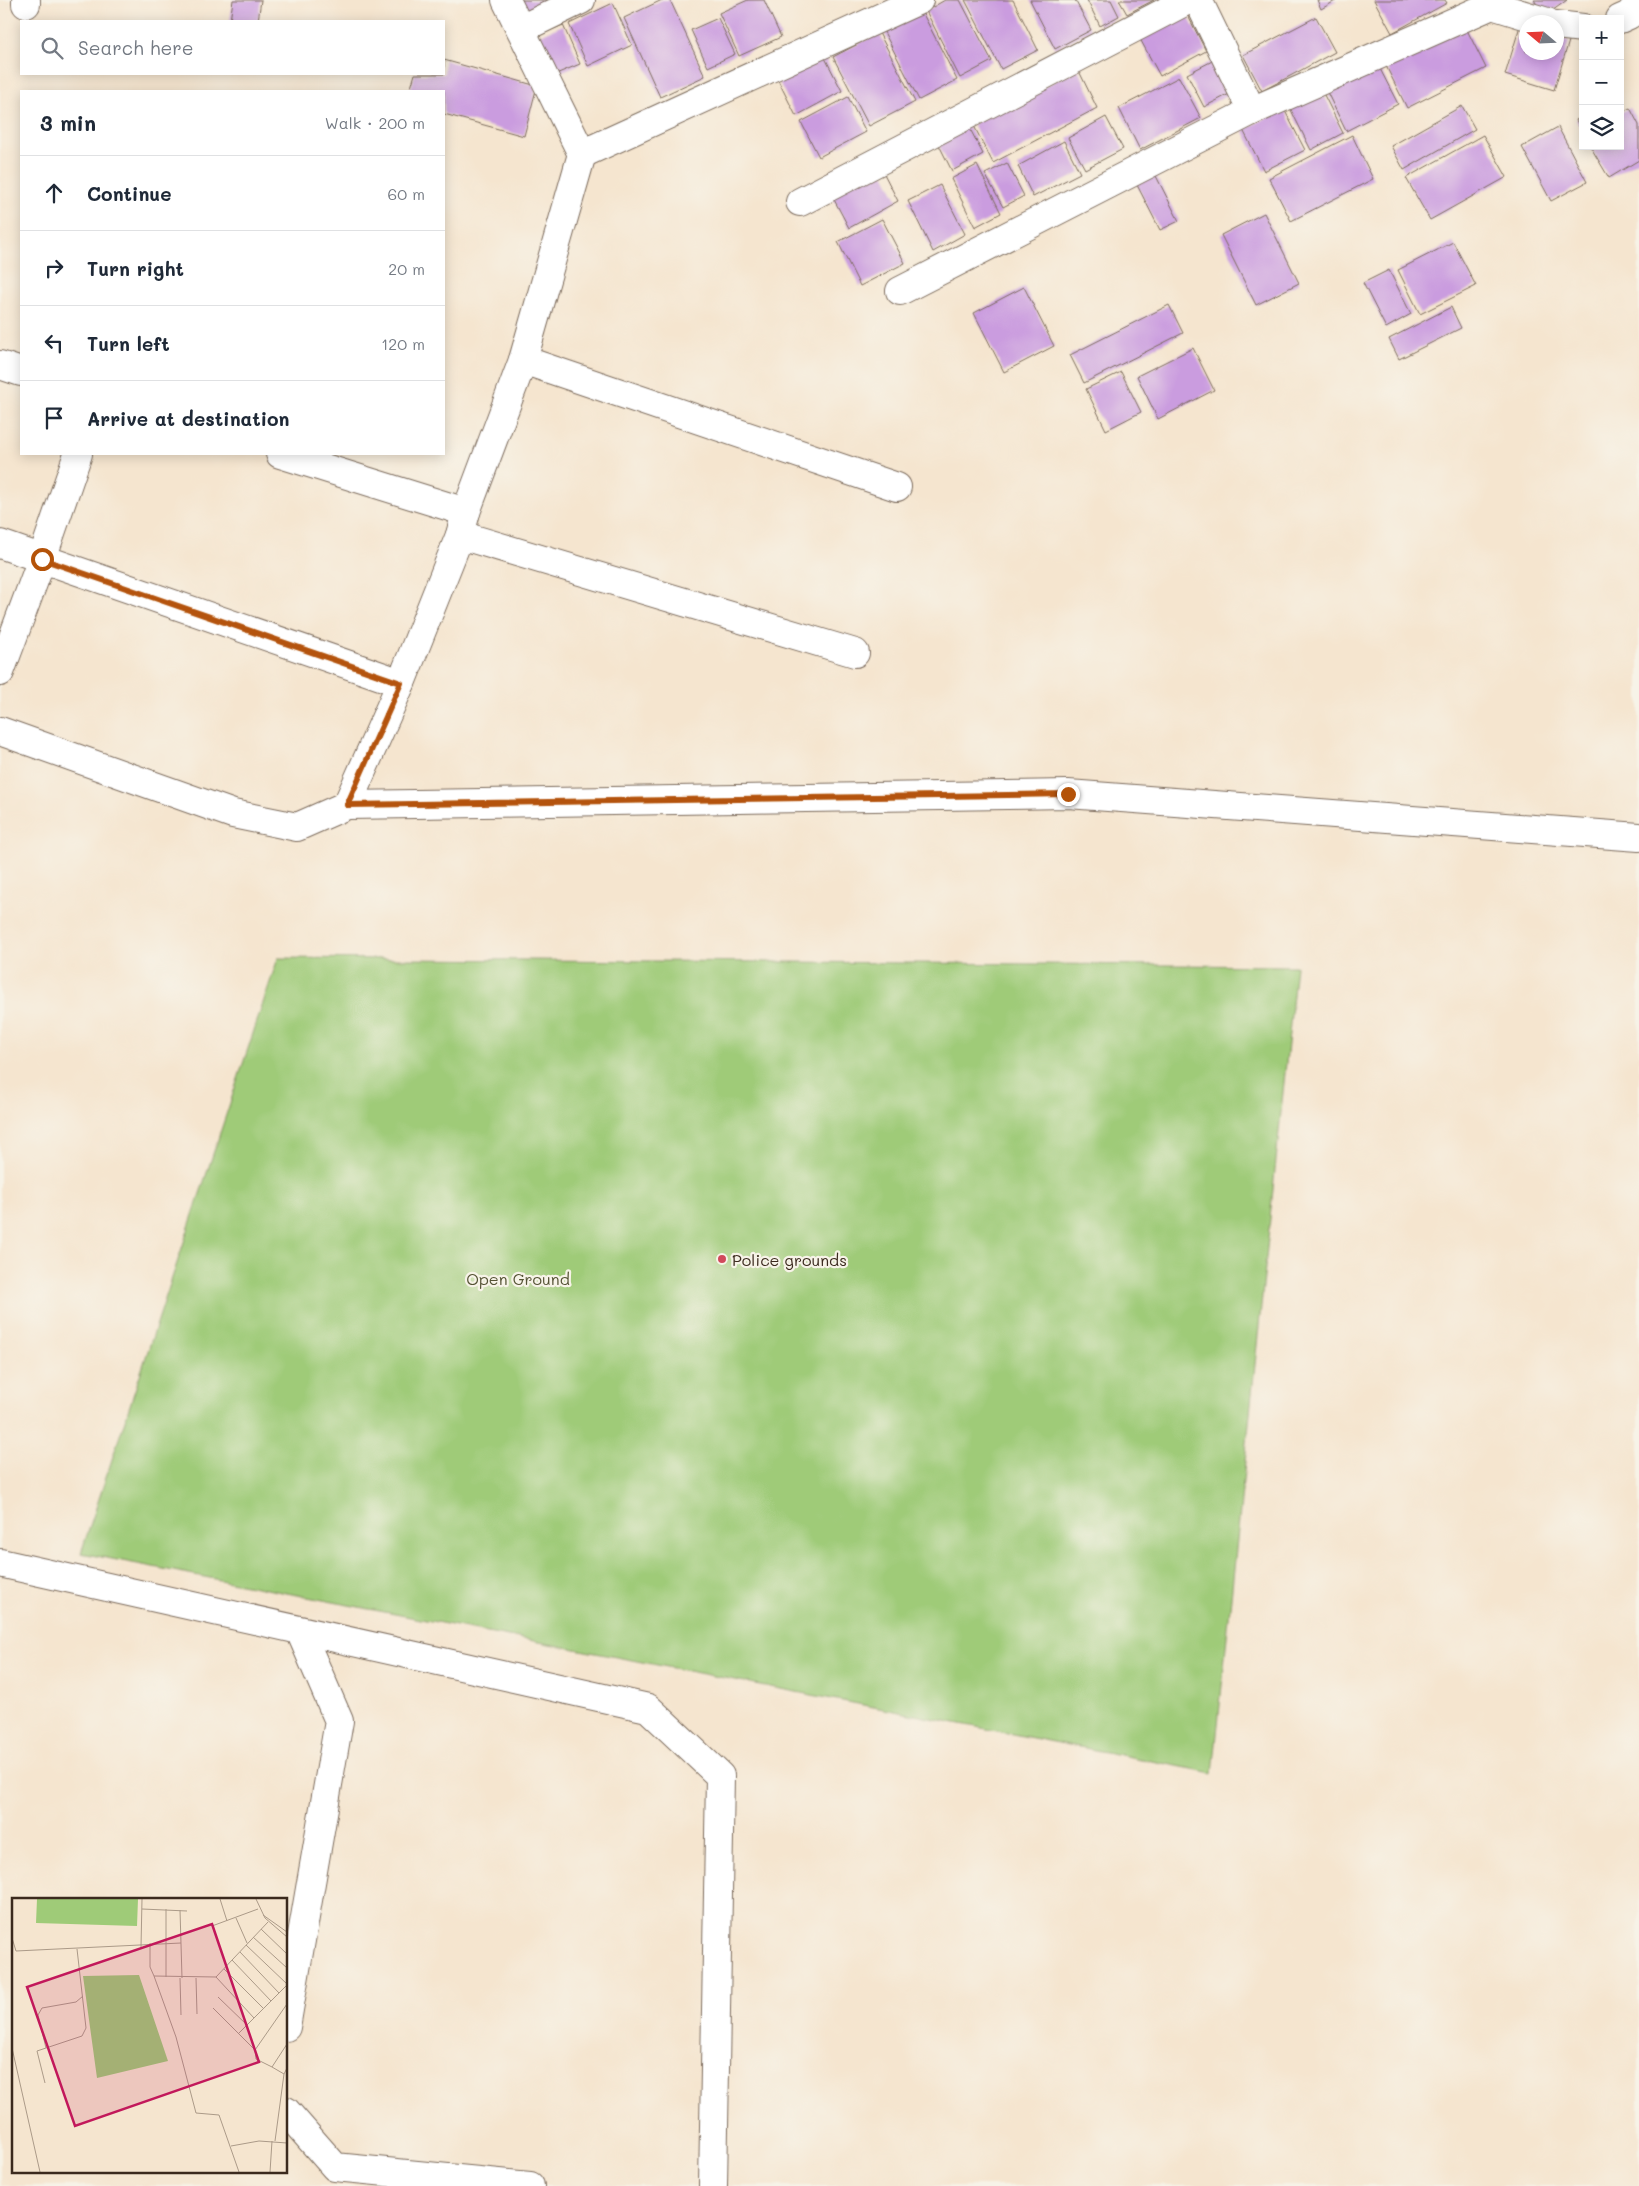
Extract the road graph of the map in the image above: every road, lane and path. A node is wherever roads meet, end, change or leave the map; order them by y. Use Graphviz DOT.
graph roads {
  1 [pos="506,0"];
  2 [pos="581,0"];
  3 [pos="919,0"];
  4 [pos="1188,0"];
  5 [pos="1198,0"];
  6 [pos="1490,2"];
  7 [pos="1639,3"];
  8 [pos="1527,15"];
  9 [pos="1624,17"];
  10 [pos="1564,26"];
  11 [pos="1579,28"];
  12 [pos="521,29"];
  13 [pos="1252,111"];
  14 [pos="582,154"];
  15 [pos="800,202"];
  16 [pos="900,291"];
  17 [pos="523,360"];
  18 [pos="0,365"];
  19 [pos="20,372"];
  20 [pos="78,455"];
  21 [pos="283,455"];
  22 [pos="897,487"];
  23 [pos="463,524"];
  24 [pos="0,544"];
  25 [pos="42,559"];
  26 [pos="855,652"];
  27 [pos="0,672"];
  28 [pos="401,683"];
  29 [pos="0,731"];
  30 [pos="347,805"];
  31 [pos="1639,837"];
  32 [pos="0,1563"];
  33 [pos="300,1631"];
  34 [pos="288,2015"];
  35 [pos="288,2113"];
  36 [pos="530,2186"];
  37 [pos="713,2186"];
  1 -- 12 [label="street"];
  2 -- 12 [label="street"];
  3 -- 14 [label="street"];
  4 -- 15 [label="street"];
  5 -- 13 [label="street"];
  6 -- 8 [label="street"];
  6 -- 13 [label="street"];
  7 -- 9 [label="street"];
  10 -- 11 [label="street"];
  12 -- 14 [label="street"];
  13 -- 16 [label="street"];
  14 -- 17 [label="street"];
  17 -- 22 [label="street"];
  17 -- 23 [label="street"];
  18 -- 19 [label="street"];
  20 -- 25 [label="street"];
  21 -- 23 [label="street"];
  23 -- 26 [label="street"];
  23 -- 28 [label="street"];
  24 -- 25 [label="street"];
  25 -- 27 [label="street"];
  25 -- 28 [label="street"];
  28 -- 30 [label="street"];
  29 -- 30 [label="street"];
  30 -- 31 [label="street"];
  32 -- 33 [label="street"];
  33 -- 34 [label="street"];
  33 -- 37 [label="street"];
  35 -- 36 [label="street"];
}
